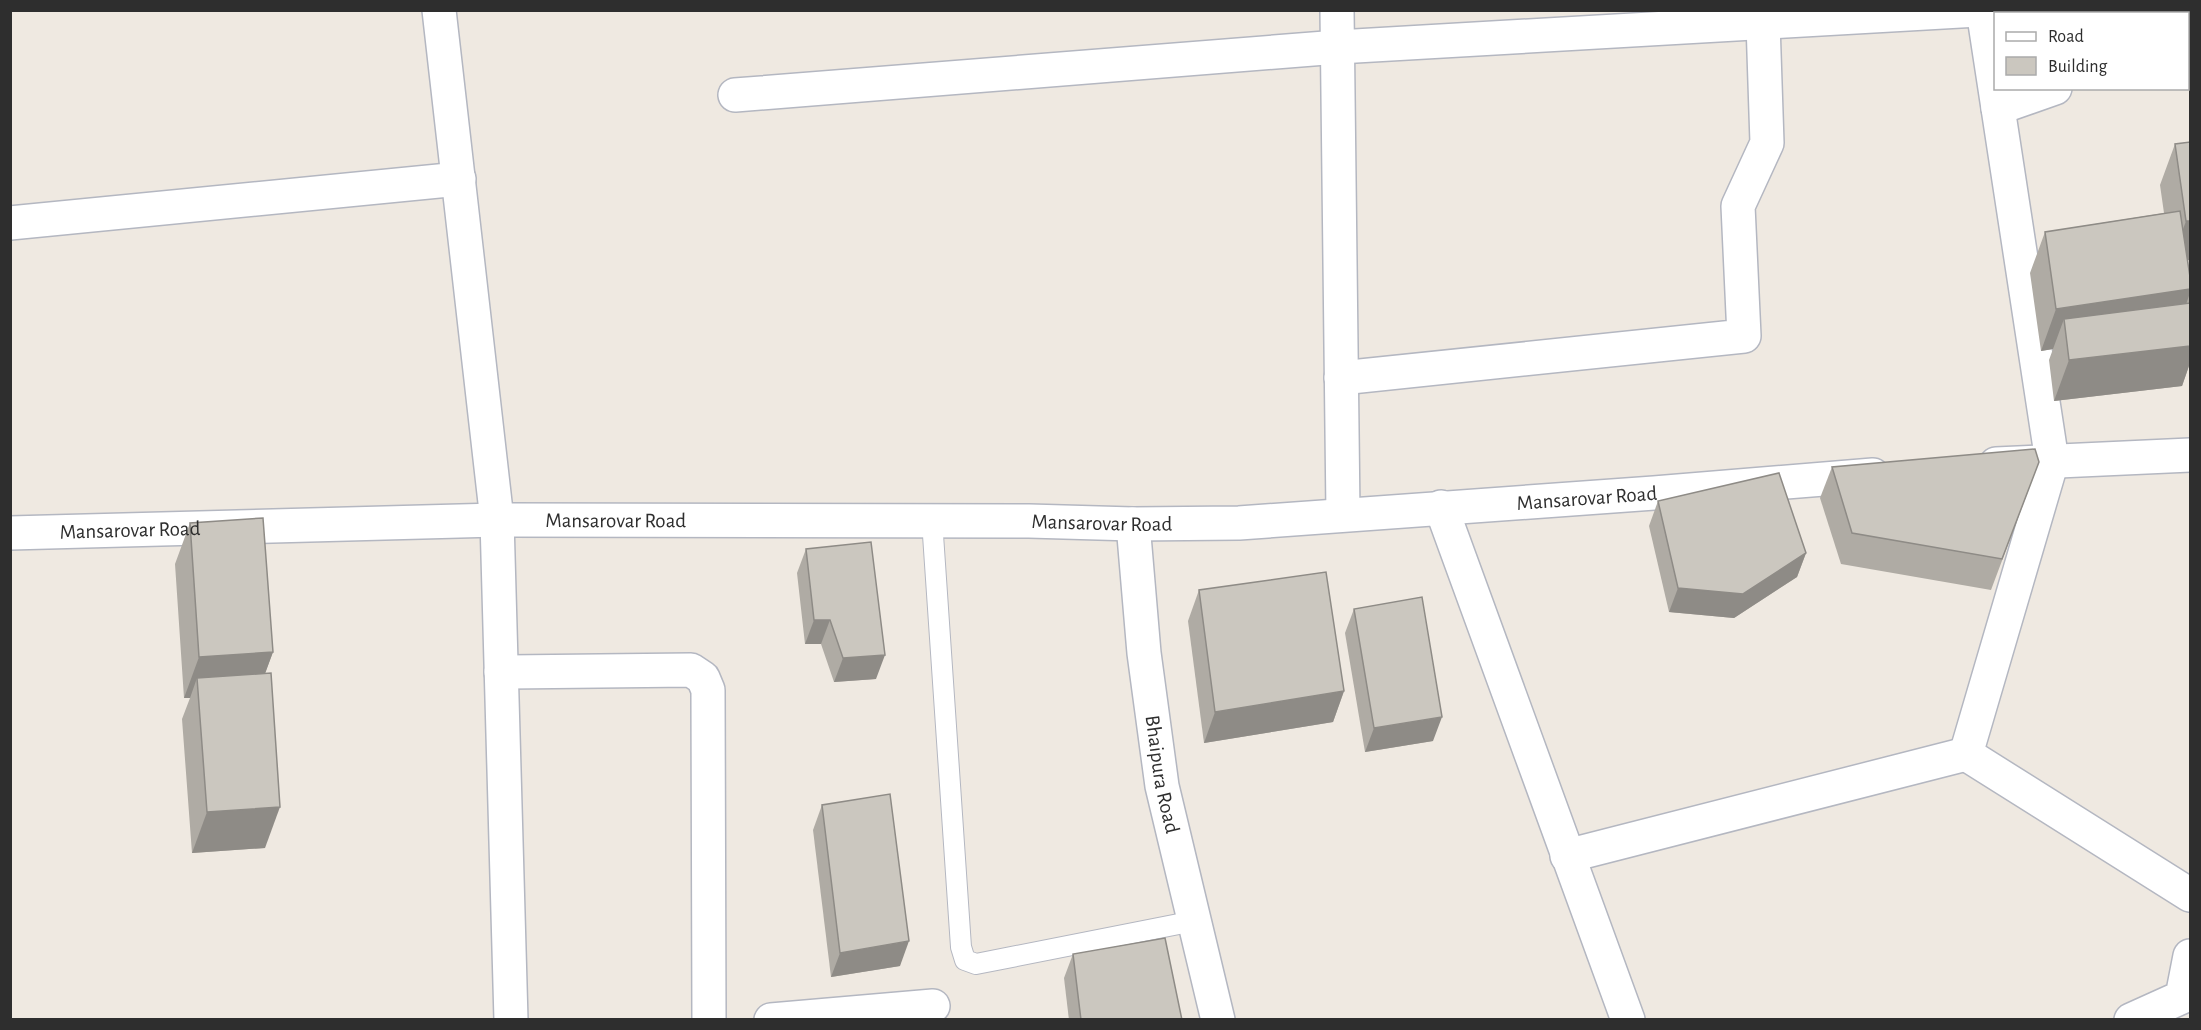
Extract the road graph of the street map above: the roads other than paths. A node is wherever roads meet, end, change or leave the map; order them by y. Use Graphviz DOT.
graph roads {
  1 [pos="439,10"];
  2 [pos="1337,10"];
  3 [pos="1978,10"];
  4 [pos="1983,10"];
  5 [pos="1763,23"];
  6 [pos="1338,47"];
  7 [pos="1994,82"];
  8 [pos="1995,90"];
  9 [pos="2049,90"];
  10 [pos="735,95"];
  11 [pos="1998,108"];
  12 [pos="459,179"];
  13 [pos="10,223"];
  14 [pos="1341,378"];
  15 [pos="2190,455"];
  16 [pos="2052,461"];
  17 [pos="1972,466"];
  18 [pos="1902,472"];
  19 [pos="1441,507"];
  20 [pos="1343,514"];
  21 [pos="497,520"];
  22 [pos="932,520"];
  23 [pos="1133,524"];
  24 [pos="10,533"];
  25 [pos="501,672"];
  26 [pos="1966,754"];
  27 [pos="1567,856"];
  28 [pos="2190,895"];
  29 [pos="1194,921"];
  30 [pos="2190,956"];
  31 [pos="2186,999"];
  32 [pos="933,1006"];
  33 [pos="511,1020"];
  34 [pos="710,1020"];
  35 [pos="771,1020"];
  36 [pos="1218,1020"];
  37 [pos="1628,1020"];
  38 [pos="2131,1020"];
  1 -- 12 [label="street"];
  2 -- 6 [label="street"];
  3 -- 5 [label="street"];
  4 -- 7 [label="street"];
  5 -- 6 [label="street"];
  5 -- 14 [label="street"];
  6 -- 10 [label="street"];
  6 -- 14 [label="street"];
  8 -- 11 [label="street"];
  9 -- 11 [label="street"];
  11 -- 16 [label="street"];
  12 -- 13 [label="street"];
  12 -- 21 [label="street"];
  14 -- 20 [label="street"];
  15 -- 16 [label="street"];
  16 -- 17 [label="street"];
  16 -- 26 [label="street"];
  18 -- 19 [label="street, Mansarovar Road"];
  19 -- 20 [label="street, Mansarovar Road"];
  19 -- 27 [label="street"];
  20 -- 23 [label="street, Mansarovar Road"];
  21 -- 22 [label="street, Mansarovar Road"];
  21 -- 24 [label="street, Mansarovar Road"];
  21 -- 25 [label="street"];
  22 -- 23 [label="street, Mansarovar Road"];
  22 -- 29 [label="lane"];
  23 -- 29 [label="street, Bhaipura Road"];
  25 -- 33 [label="street"];
  25 -- 34 [label="street"];
  26 -- 27 [label="street"];
  26 -- 28 [label="street"];
  27 -- 37 [label="street"];
  29 -- 36 [label="street, Bhaipura Road"];
  30 -- 31 [label="street"];
  31 -- 38 [label="street"];
  32 -- 35 [label="street"];
}
